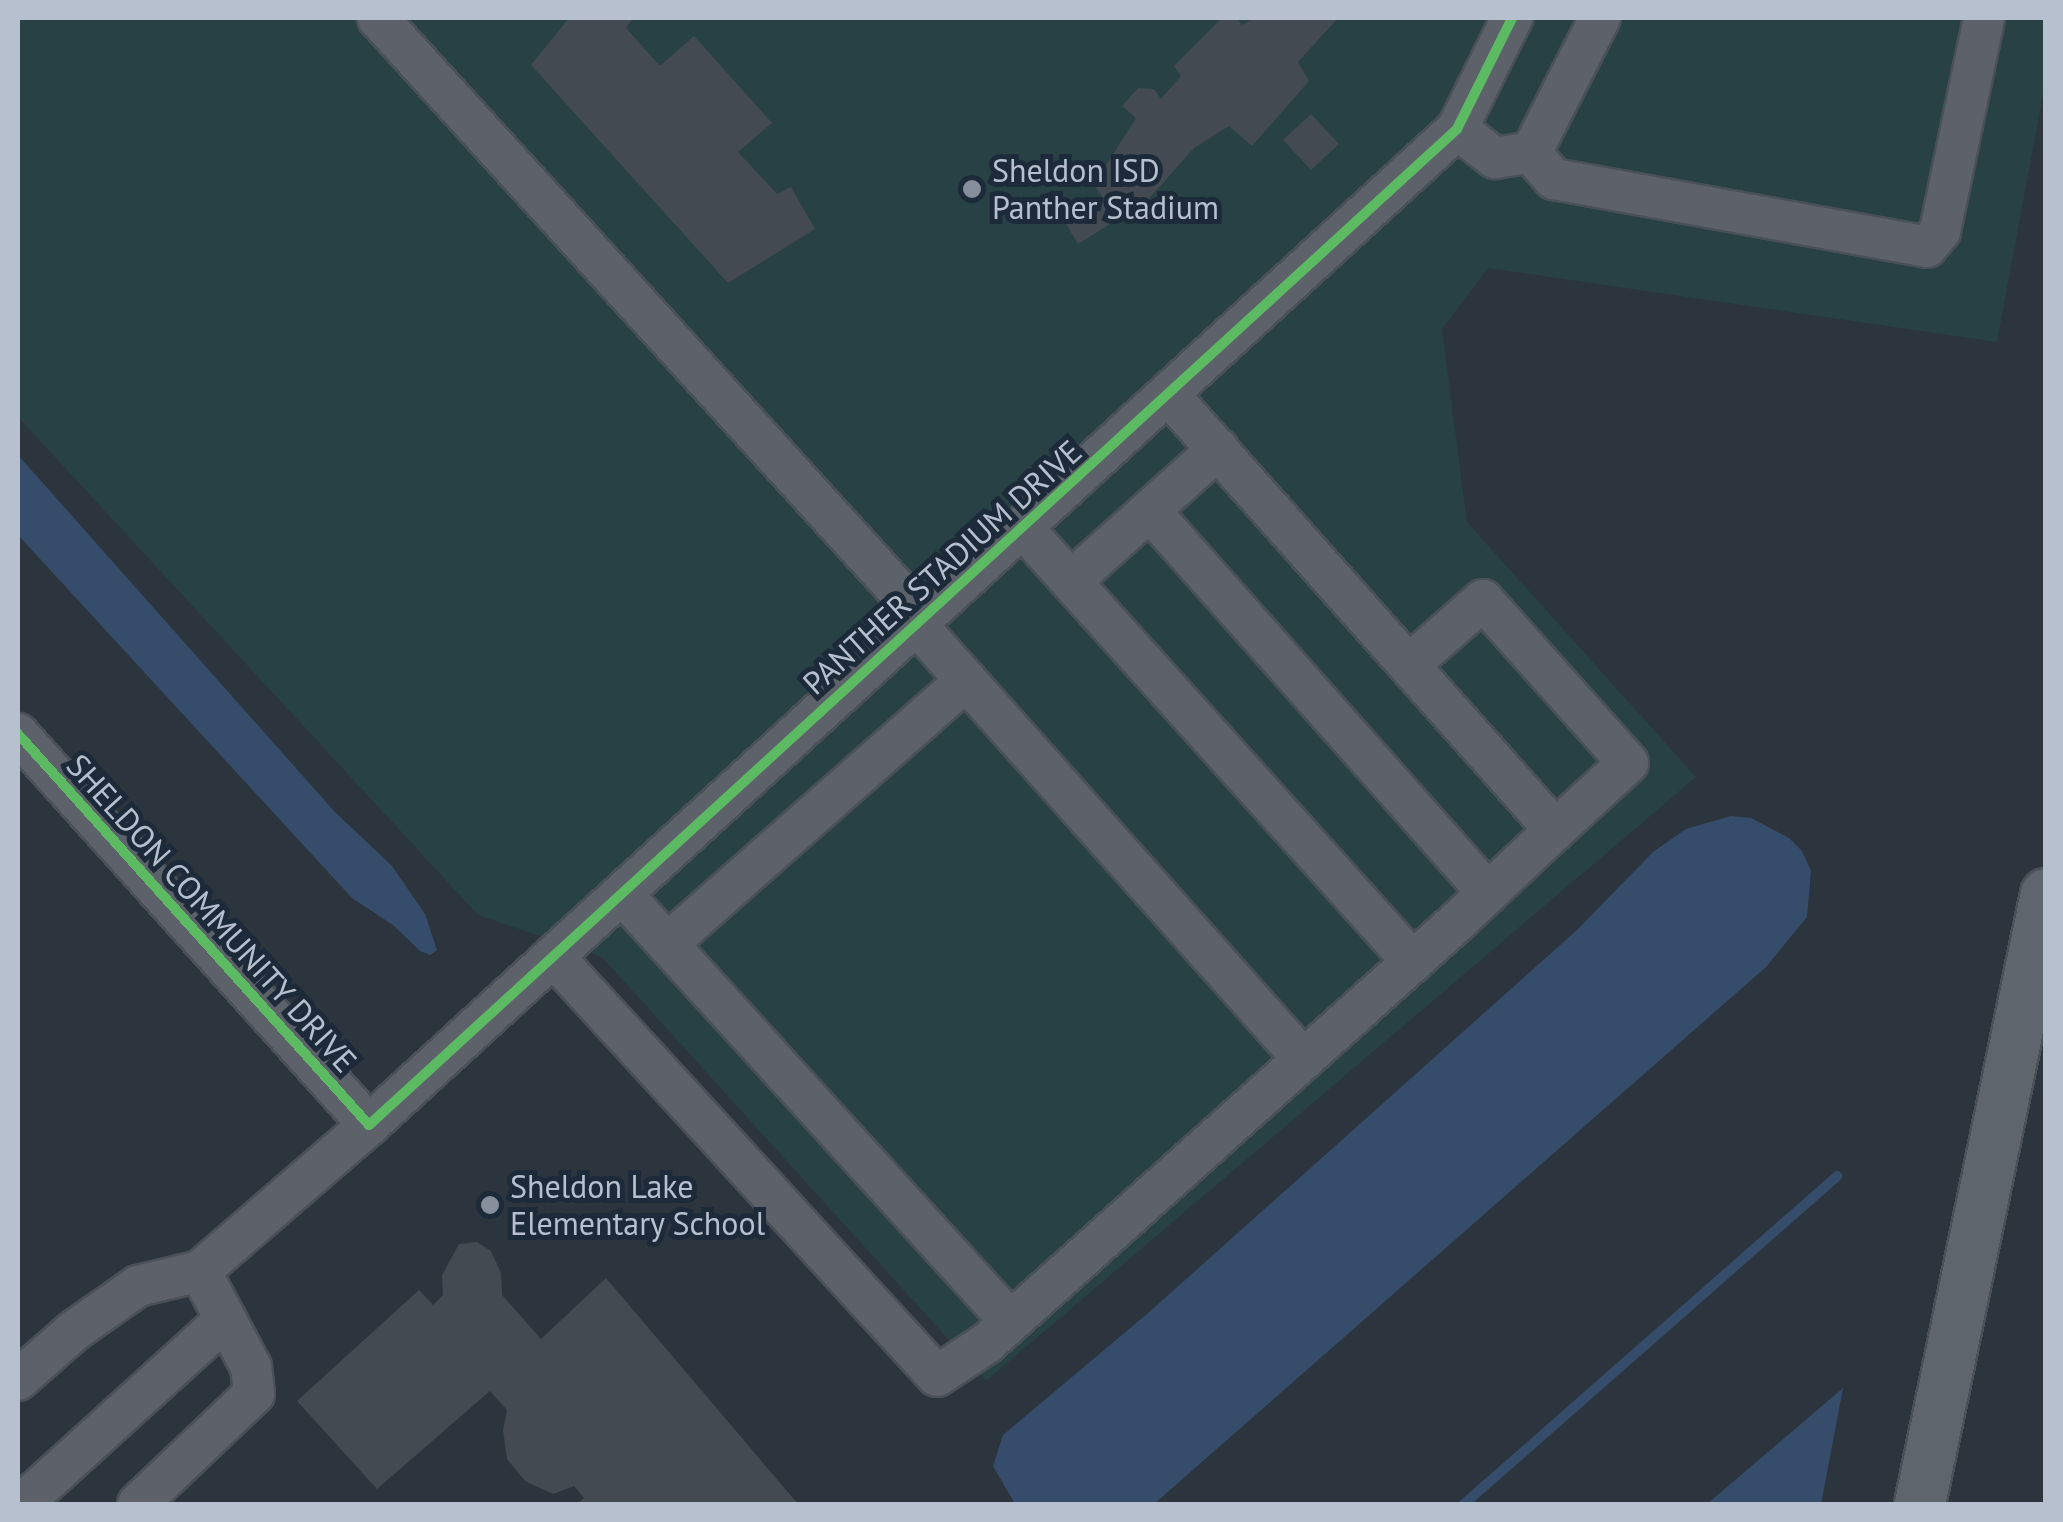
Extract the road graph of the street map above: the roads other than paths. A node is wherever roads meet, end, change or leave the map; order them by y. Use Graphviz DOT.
graph roads {
  1 [pos="378,18"];
  2 [pos="1512,18"];
  3 [pos="1600,18"];
  4 [pos="1984,18"];
  5 [pos="1457,129"];
  6 [pos="1532,152"];
  7 [pos="1168,394"];
  8 [pos="1218,449"];
  9 [pos="1150,510"];
  10 [pos="1022,527"];
  11 [pos="1072,580"];
  12 [pos="919,621"];
  13 [pos="1410,664"];
  14 [pos="966,680"];
  15 [pos="18,734"];
  16 [pos="1555,830"];
  17 [pos="1488,893"];
  18 [pos="622,894"];
  19 [pos="2046,894"];
  20 [pos="667,944"];
  21 [pos="553,956"];
  22 [pos="1413,962"];
  23 [pos="1304,1059"];
  24 [pos="369,1125"];
  25 [pos="200,1271"];
  26 [pos="226,1319"];
  27 [pos="1010,1322"];
  28 [pos="18,1380"];
  29 [pos="22,1504"];
  30 [pos="138,1504"];
  31 [pos="1920,1504"];
  1 -- 12 [label="street"];
  2 -- 5 [label="street, PANTHER STADIUM DRIVE"];
  3 -- 6 [label="street"];
  4 -- 6 [label="street"];
  5 -- 6 [label="street"];
  5 -- 7 [label="street, PANTHER STADIUM DRIVE"];
  7 -- 8 [label="street"];
  7 -- 10 [label="street, PANTHER STADIUM DRIVE"];
  8 -- 9 [label="street"];
  8 -- 13 [label="street"];
  9 -- 11 [label="street"];
  9 -- 17 [label="street"];
  10 -- 11 [label="street"];
  10 -- 12 [label="street, PANTHER STADIUM DRIVE"];
  11 -- 22 [label="street"];
  12 -- 14 [label="street"];
  12 -- 18 [label="street, PANTHER STADIUM DRIVE"];
  13 -- 16 [label="street"];
  13 -- 16 [label="street"];
  14 -- 20 [label="street"];
  14 -- 23 [label="street"];
  15 -- 24 [label="street, SHELDON COMMUNITY DRIVE"];
  16 -- 17 [label="street"];
  17 -- 22 [label="street"];
  18 -- 20 [label="street"];
  18 -- 21 [label="street, PANTHER STADIUM DRIVE"];
  19 -- 31 [label="main road"];
  20 -- 27 [label="street"];
  21 -- 24 [label="street, PANTHER STADIUM DRIVE"];
  21 -- 27 [label="street"];
  22 -- 23 [label="street"];
  23 -- 27 [label="street"];
  24 -- 25 [label="street, PANTHER STADIUM DRIVE"];
  25 -- 26 [label="street"];
  25 -- 28 [label="street"];
  26 -- 29 [label="street"];
  26 -- 30 [label="street"];
}
